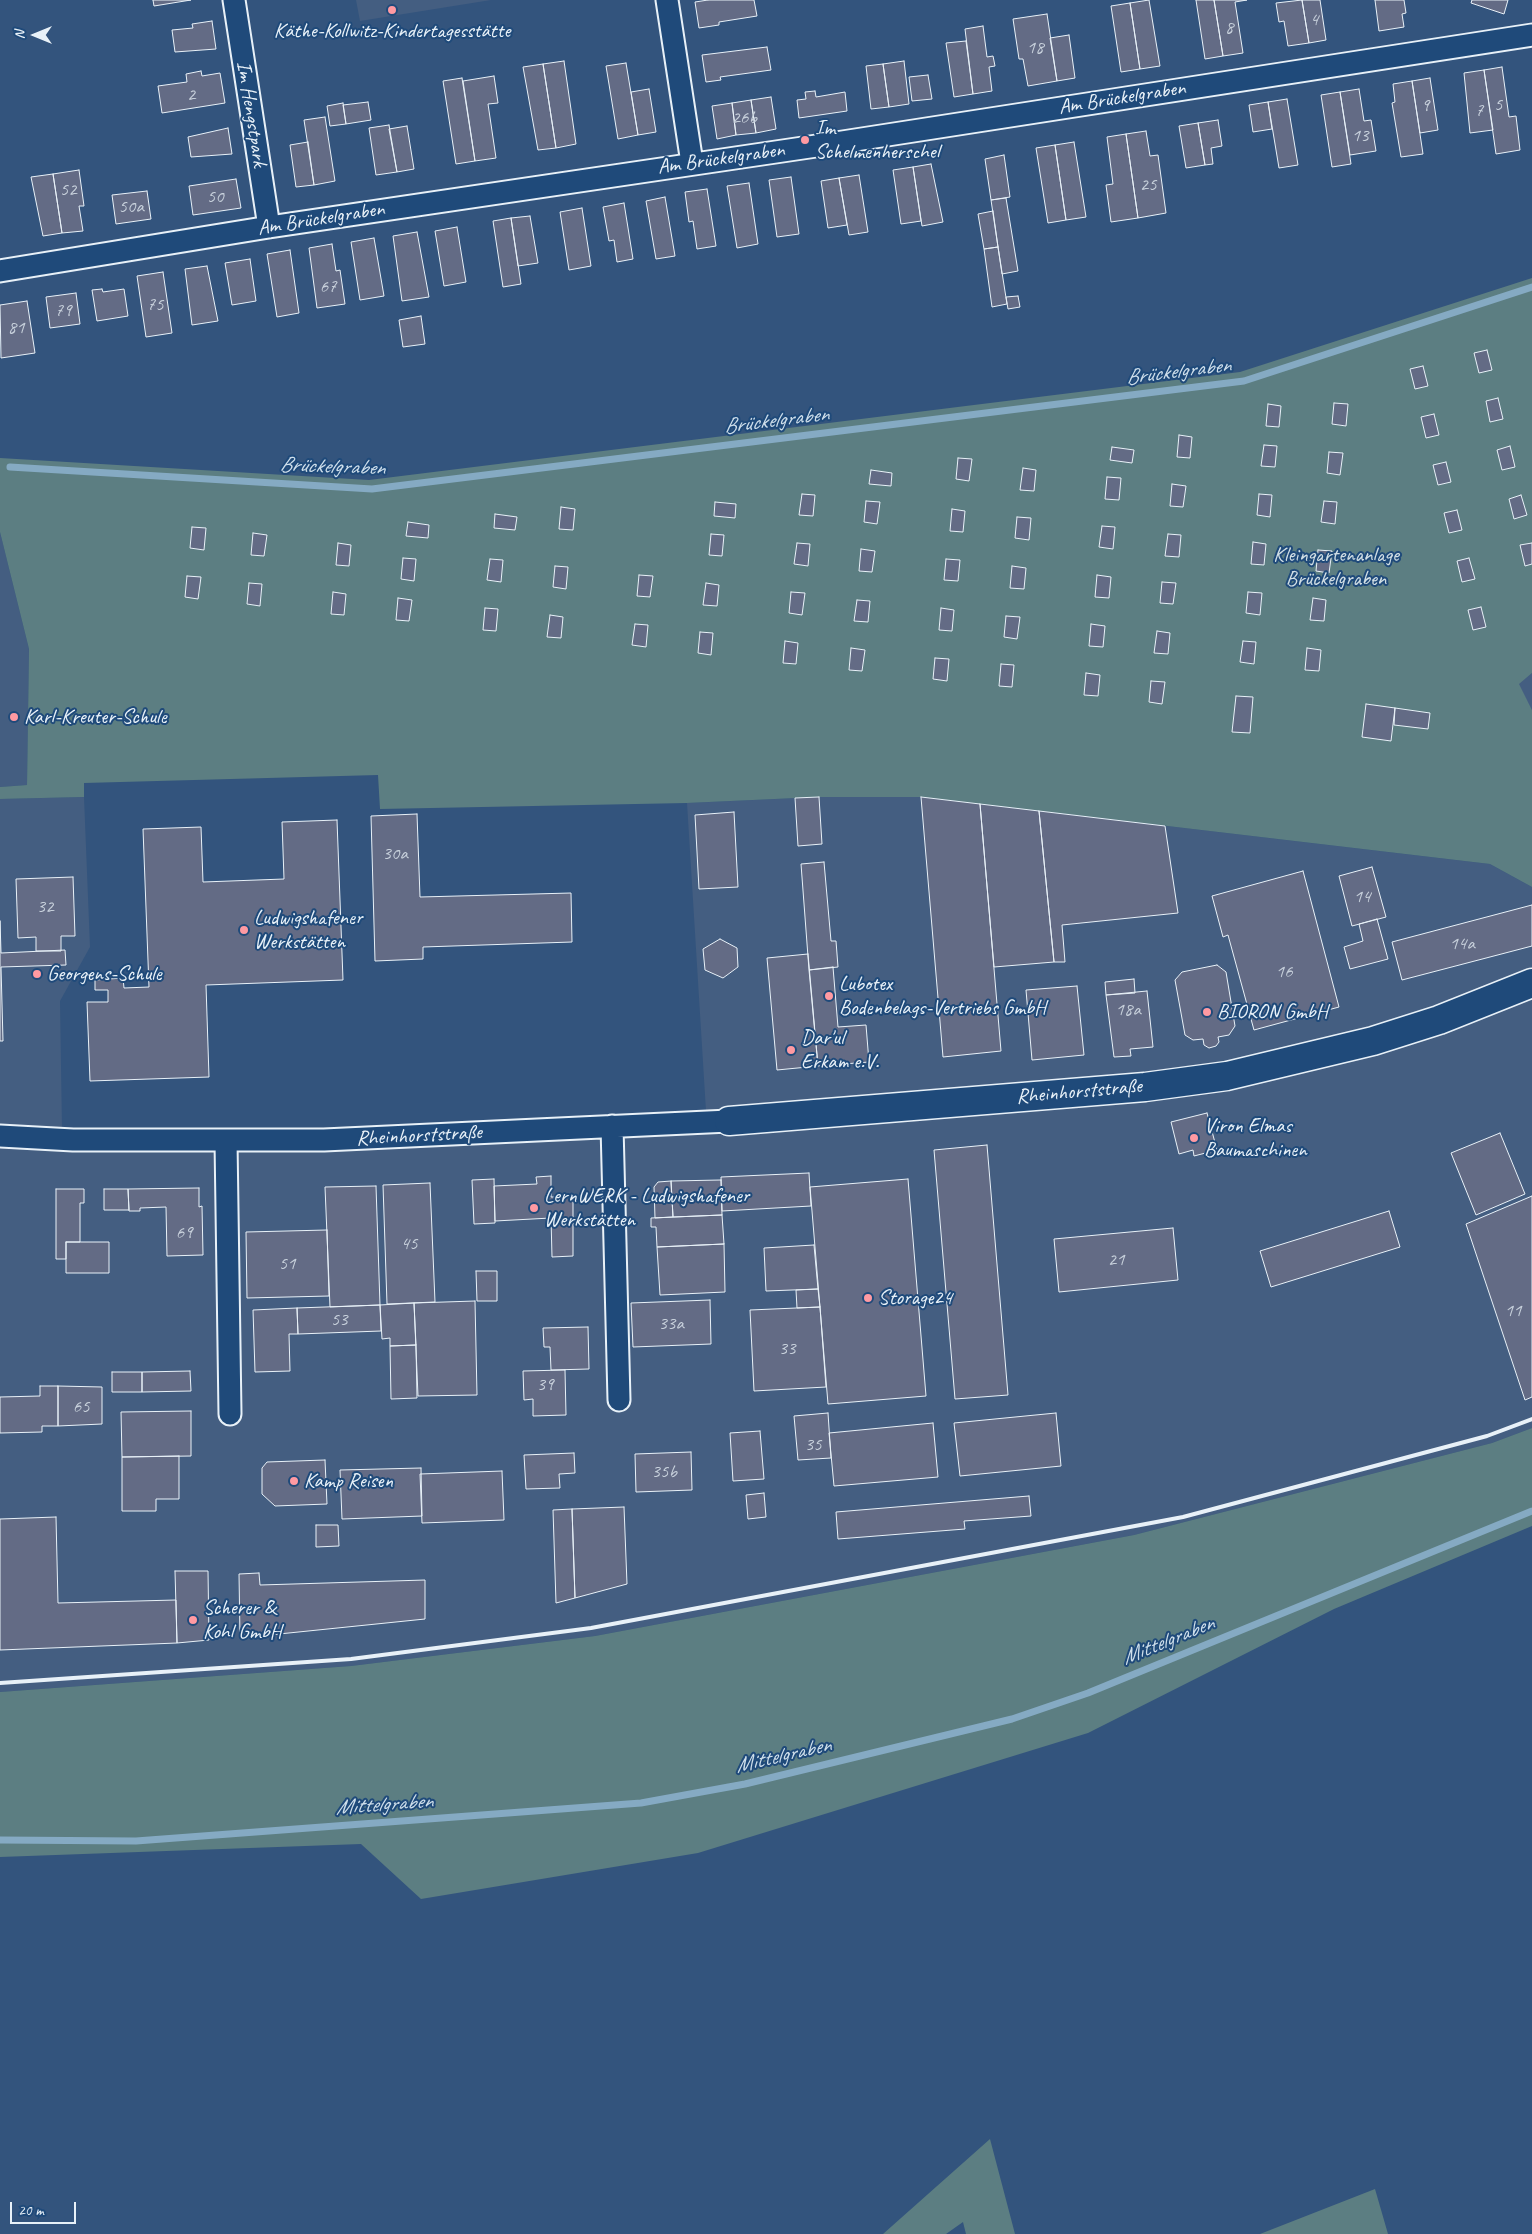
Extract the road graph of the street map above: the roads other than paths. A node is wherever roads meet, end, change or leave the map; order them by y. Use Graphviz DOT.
graph roads {
  1 [pos="234,0"];
  2 [pos="667,0"];
  3 [pos="1532,35"];
  4 [pos="692,163"];
  5 [pos="269,227"];
  6 [pos="0,271"];
  7 [pos="1532,983"];
  8 [pos="729,1121"];
  9 [pos="612,1126"];
  10 [pos="0,1136"];
  11 [pos="226,1141"];
  12 [pos="619,1400"];
  13 [pos="230,1414"];
  1 -- 5 [label="street, Im Hengstpark"];
  2 -- 4 [label="street"];
  3 -- 4 [label="street, Am Brückelgraben"];
  4 -- 5 [label="street, Am Brückelgraben"];
  5 -- 6 [label="street, Am Brückelgraben"];
  7 -- 8 [label="street, Rheinhorststraße"];
  8 -- 9 [label="street, Rheinhorststraße"];
  9 -- 11 [label="street, Rheinhorststraße"];
  9 -- 12 [label="street"];
  10 -- 11 [label="street, Rheinhorststraße"];
  11 -- 13 [label="street"];
}
